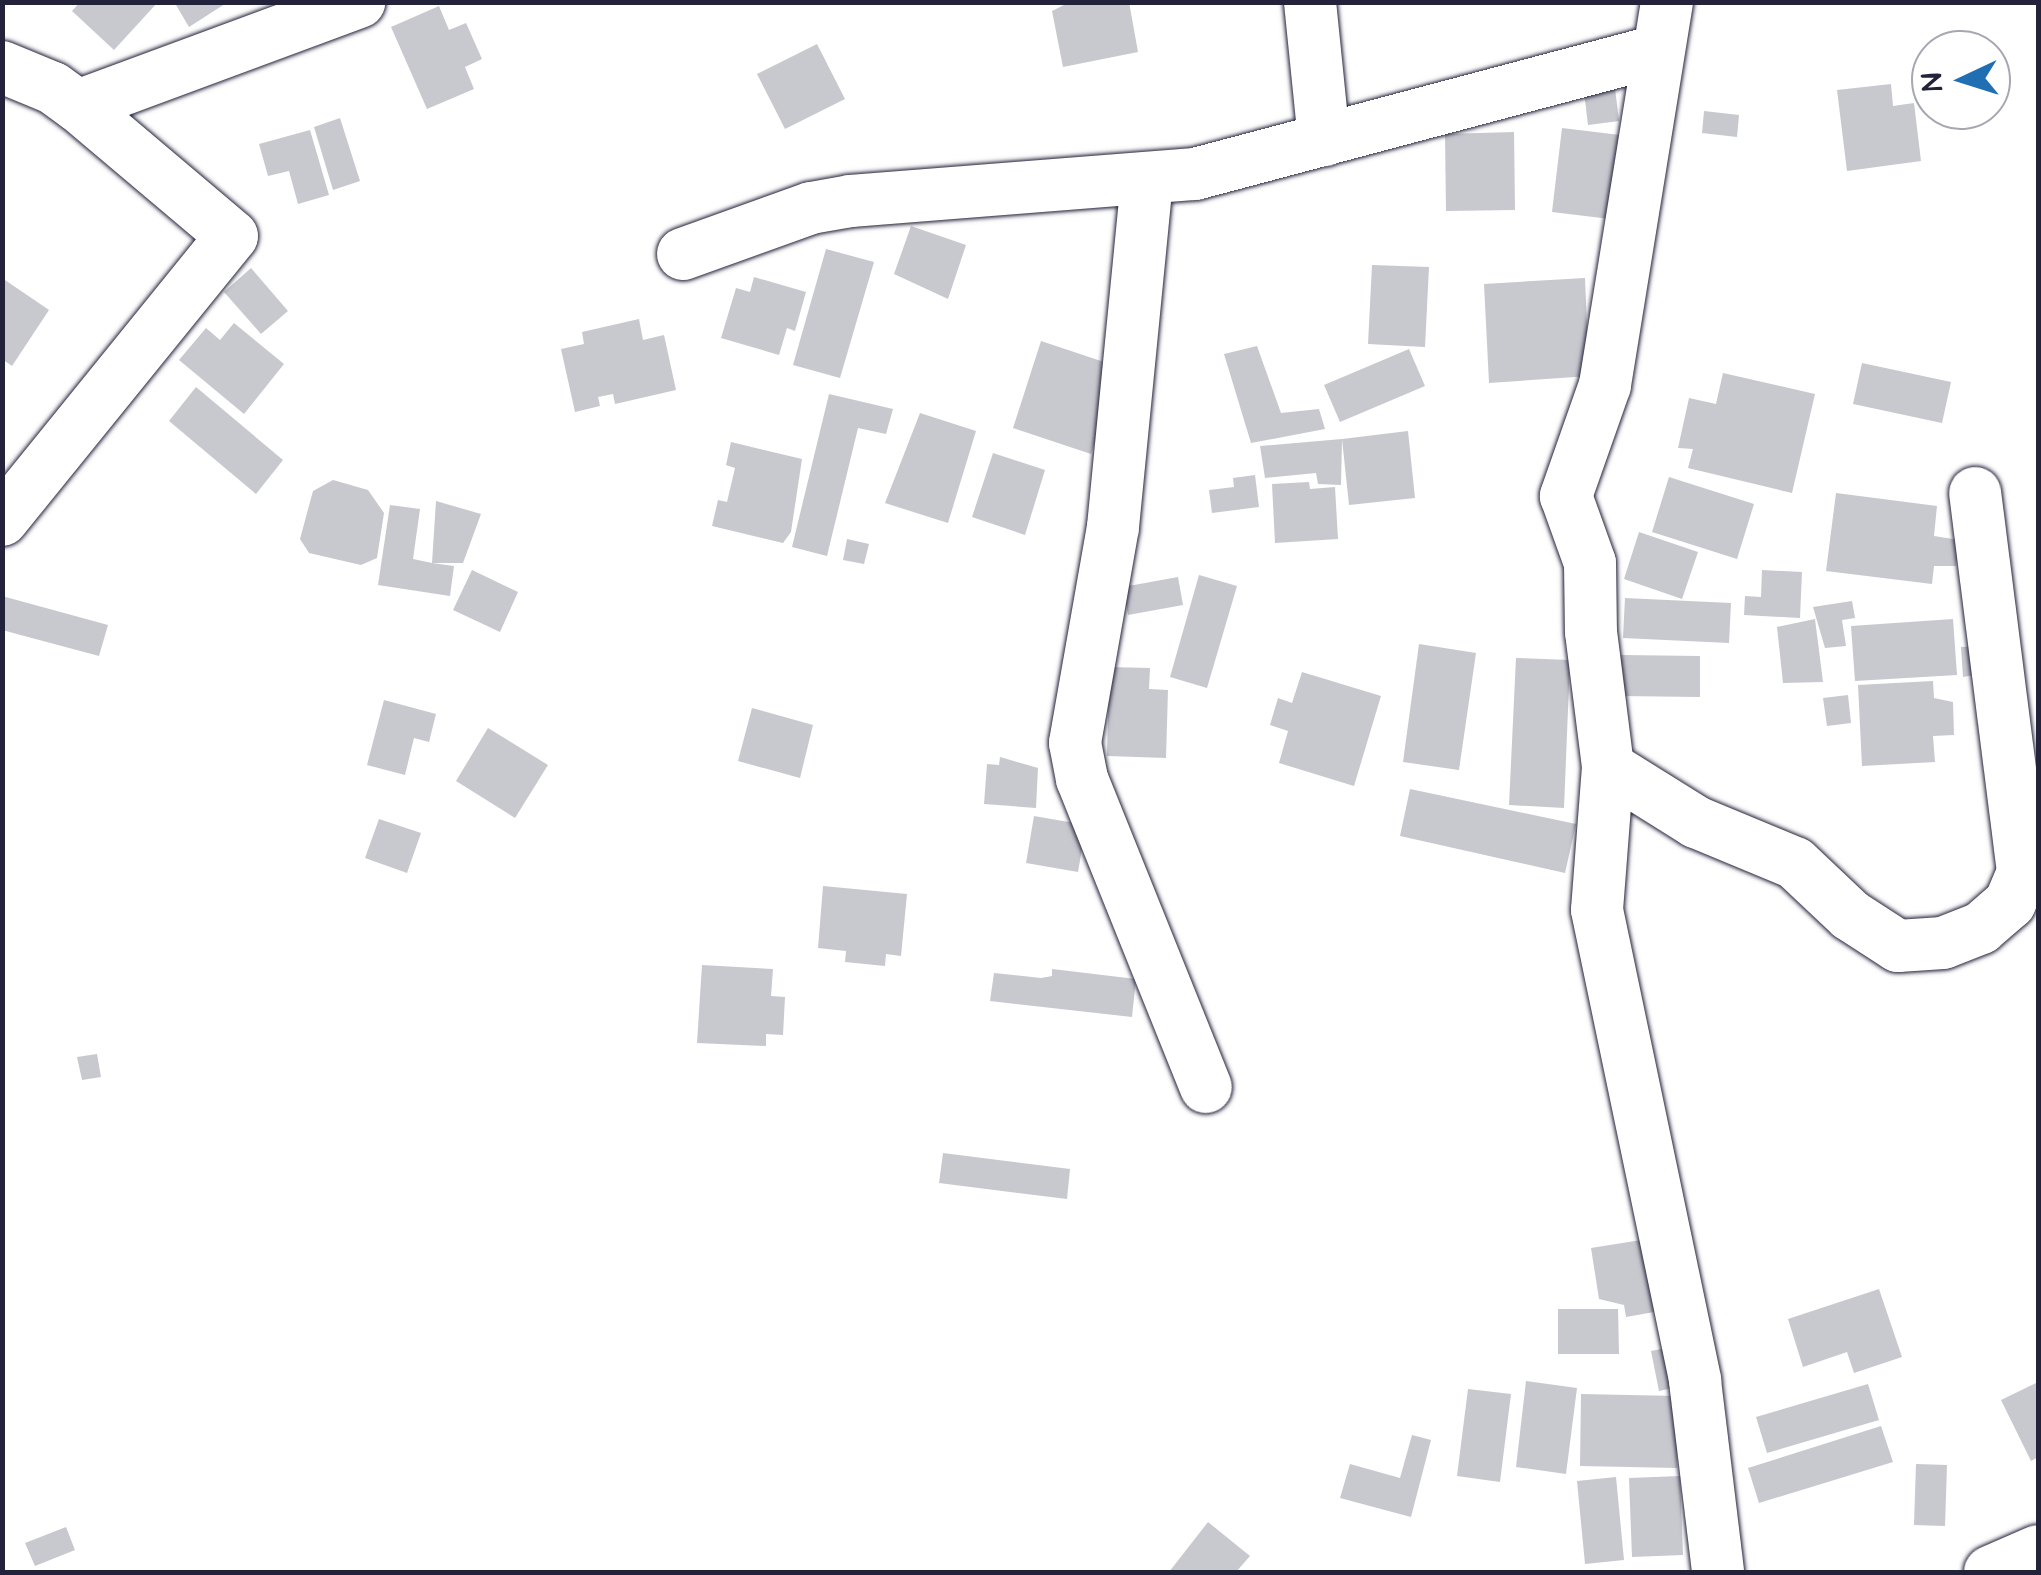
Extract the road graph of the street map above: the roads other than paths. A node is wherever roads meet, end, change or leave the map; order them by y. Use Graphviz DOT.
graph roads {
  1 [pos="359,2"];
  2 [pos="1310,2"];
  3 [pos="1662,27"];
  4 [pos="2,67"];
  5 [pos="78,106"];
  6 [pos="1324,140"];
  7 [pos="1147,180"];
  8 [pos="683,254"];
  9 [pos="1975,493"];
  10 [pos="2,520"];
  11 [pos="1608,767"];
  12 [pos="1206,1087"];
  13 [pos="2038,1551"];
  14 [pos="1718,1572"];
  15 [pos="1990,1572"];
  1 -- 5 [label="street"];
  2 -- 6 [label="street"];
  3 -- 6 [label="street"];
  3 -- 11 [label="street"];
  4 -- 5 [label="street"];
  5 -- 10 [label="street"];
  6 -- 7 [label="street"];
  7 -- 8 [label="street"];
  7 -- 12 [label="street"];
  9 -- 11 [label="street"];
  11 -- 14 [label="street"];
  13 -- 15 [label="street"];
}
